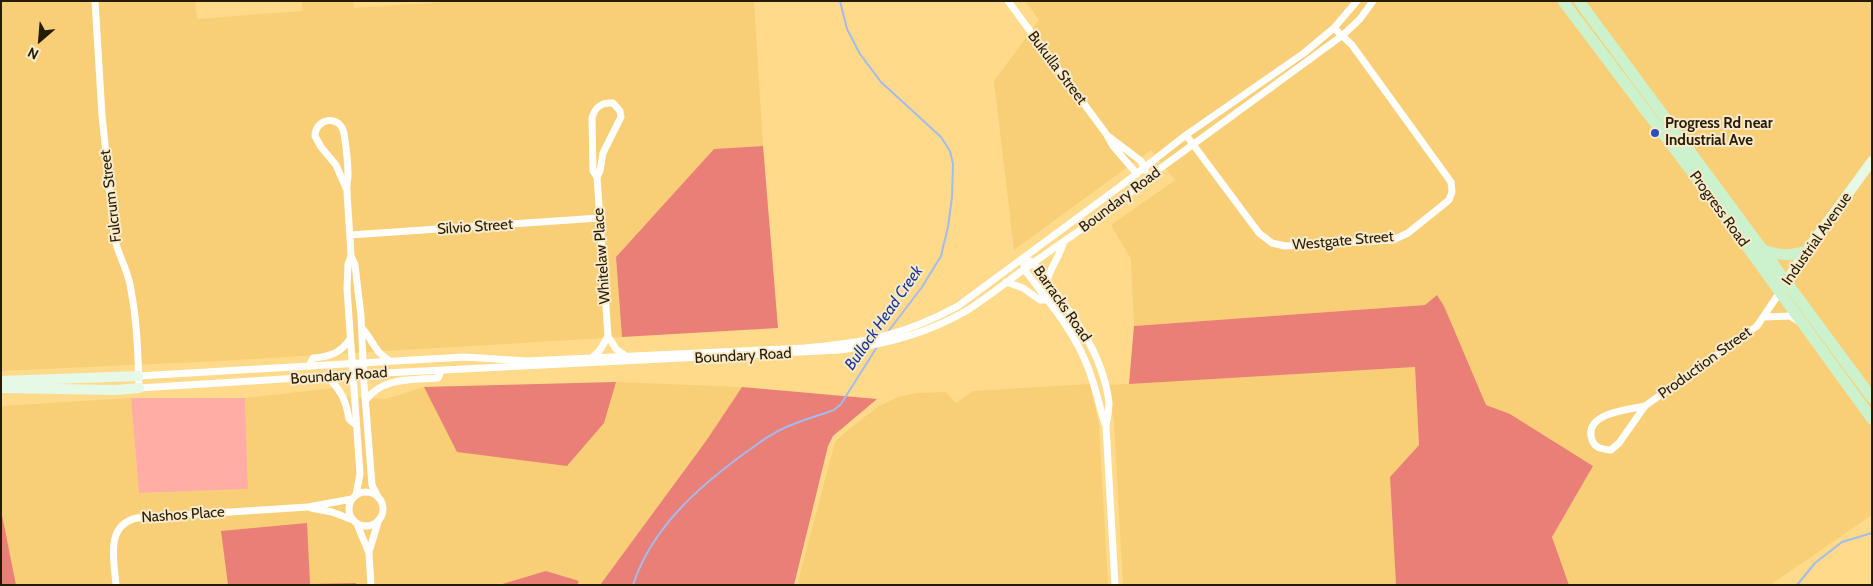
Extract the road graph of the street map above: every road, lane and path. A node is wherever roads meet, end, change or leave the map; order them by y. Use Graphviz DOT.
graph roads {
  1 [pos="95,1"];
  2 [pos="1008,1"];
  3 [pos="1357,1"];
  4 [pos="1373,1"];
  5 [pos="1563,1"];
  6 [pos="1579,1"];
  7 [pos="1334,28"];
  8 [pos="1343,35"];
  9 [pos="1107,135"];
  10 [pos="1186,135"];
  11 [pos="1194,146"];
  12 [pos="1872,162"];
  13 [pos="1144,166"];
  14 [pos="1134,173"];
  15 [pos="597,177"];
  16 [pos="1147,178"];
  17 [pos="346,188"];
  18 [pos="599,218"];
  19 [pos="350,235"];
  20 [pos="1064,241"];
  21 [pos="1762,250"];
  22 [pos="1806,251"];
  23 [pos="351,256"];
  24 [pos="1023,256"];
  25 [pos="1033,263"];
  26 [pos="1024,269"];
  27 [pos="1047,281"];
  28 [pos="1006,282"];
  29 [pos="1786,282"];
  30 [pos="1780,292"];
  31 [pos="1047,300"];
  32 [pos="1764,317"];
  33 [pos="1803,324"];
  34 [pos="362,328"];
  35 [pos="919,329"];
  36 [pos="608,336"];
  37 [pos="350,338"];
  38 [pos="805,350"];
  39 [pos="627,357"];
  40 [pos="592,358"];
  41 [pos="391,361"];
  42 [pos="352,363"];
  43 [pos="364,363"];
  44 [pos="309,366"];
  45 [pos="442,370"];
  46 [pos="353,374"];
  47 [pos="364,374"];
  48 [pos="138,376"];
  49 [pos="326,376"];
  50 [pos="1,382"];
  51 [pos="1,388"];
  52 [pos="139,388"];
  53 [pos="1872,398"];
  54 [pos="366,400"];
  55 [pos="1645,406"];
  56 [pos="1872,419"];
  57 [pos="356,425"];
  58 [pos="1106,426"];
  59 [pos="354,497"];
  60 [pos="378,497"];
  61 [pos="308,507"];
  62 [pos="355,522"];
  63 [pos="378,522"];
  64 [pos="369,553"];
  65 [pos="116,585"];
  66 [pos="371,585"];
  67 [pos="1115,585"];
  1 -- 48 [label="street, Fulcrum Street"];
  2 -- 9 [label="street, Bukulla Street"];
  3 -- 7 [label="street, Boundary Road"];
  4 -- 8 [label="street, Boundary Road"];
  5 -- 30 [label="main road, Progress Road"];
  6 -- 21 [label="main road, Progress Road"];
  7 -- 8 [label="street, Westgate Street"];
  7 -- 10 [label="street, Boundary Road"];
  8 -- 11 [label="street, Boundary Road"];
  8 -- 11 [label="street, Westgate Street"];
  9 -- 13 [label="street, Bukulla Street"];
  9 -- 14 [label="street, Bukulla Street"];
  10 -- 11 [label="street, Westgate Street"];
  10 -- 13 [label="street, Boundary Road"];
  11 -- 16 [label="street, Boundary Road"];
  12 -- 22 [label="street, Industrial Avenue"];
  13 -- 14 [label="street, Boundary Road"];
  13 -- 16 [label="street"];
  14 -- 16 [label="street"];
  14 -- 24 [label="street, Boundary Road"];
  15 -- 15 [label="street, Whitelaw Place"];
  15 -- 18 [label="street, Whitelaw Place"];
  16 -- 20 [label="street, Boundary Road"];
  17 -- 17 [label="street"];
  17 -- 19 [label="street"];
  18 -- 19 [label="street, Silvio Street"];
  18 -- 36 [label="street, Whitelaw Place"];
  19 -- 23 [label="street"];
  20 -- 25 [label="street, Boundary Road"];
  20 -- 27 [label="street"];
  21 -- 22 [label="main road"];
  21 -- 29 [label="main road, Progress Road"];
  22 -- 29 [label="street, Industrial Avenue"];
  23 -- 34 [label="street"];
  23 -- 37 [label="street"];
  24 -- 25 [label="street, Barracks Road"];
  24 -- 26 [label="street, Barracks Road"];
  24 -- 35 [label="street, Boundary Road"];
  25 -- 26 [label="street, Boundary Road"];
  25 -- 27 [label="street, Barracks Road"];
  26 -- 28 [label="street, Boundary Road"];
  26 -- 31 [label="street, Barracks Road"];
  27 -- 58 [label="street, Barracks Road"];
  28 -- 31 [label="street"];
  28 -- 35 [label="street, Boundary Road"];
  29 -- 30 [label="street, Industrial Avenue"];
  29 -- 53 [label="main road, Progress Road"];
  30 -- 32 [label="street, Production Street"];
  30 -- 33 [label="main road, Progress Road"];
  31 -- 58 [label="street, Barracks Road"];
  32 -- 33 [label="street"];
  32 -- 55 [label="street, Production Street"];
  33 -- 56 [label="main road, Progress Road"];
  34 -- 41 [label="street"];
  34 -- 43 [label="street"];
  35 -- 38 [label="street, Boundary Road"];
  36 -- 39 [label="street"];
  36 -- 40 [label="street"];
  37 -- 42 [label="street"];
  37 -- 44 [label="street"];
  38 -- 39 [label="street, Boundary Road"];
  38 -- 45 [label="street, Boundary Road"];
  39 -- 40 [label="street, Boundary Road"];
  40 -- 41 [label="street, Boundary Road"];
  41 -- 43 [label="street, Boundary Road"];
  42 -- 43 [label="street, Boundary Road"];
  42 -- 44 [label="street, Boundary Road"];
  42 -- 46 [label="street"];
  43 -- 47 [label="street"];
  44 -- 48 [label="street, Boundary Road"];
  45 -- 47 [label="street, Boundary Road"];
  45 -- 54 [label="street"];
  46 -- 47 [label="street, Boundary Road"];
  46 -- 49 [label="street, Boundary Road"];
  46 -- 57 [label="street"];
  47 -- 54 [label="street"];
  48 -- 50 [label="street, Boundary Road"];
  48 -- 52 [label="street, Fulcrum Street"];
  49 -- 52 [label="street, Boundary Road"];
  49 -- 57 [label="street"];
  51 -- 52 [label="street, Boundary Road"];
  54 -- 60 [label="street"];
  55 -- 55 [label="street, Production Street"];
  57 -- 59 [label="street"];
  58 -- 67 [label="street, Barracks Road"];
  59 -- 60 [label="street"];
  59 -- 61 [label="street, Nashos Place"];
  59 -- 62 [label="street"];
  60 -- 63 [label="street"];
  61 -- 62 [label="street, Nashos Place"];
  61 -- 65 [label="street, Nashos Place"];
  62 -- 63 [label="street"];
  62 -- 64 [label="street"];
  63 -- 64 [label="street"];
  64 -- 66 [label="street"];
}
